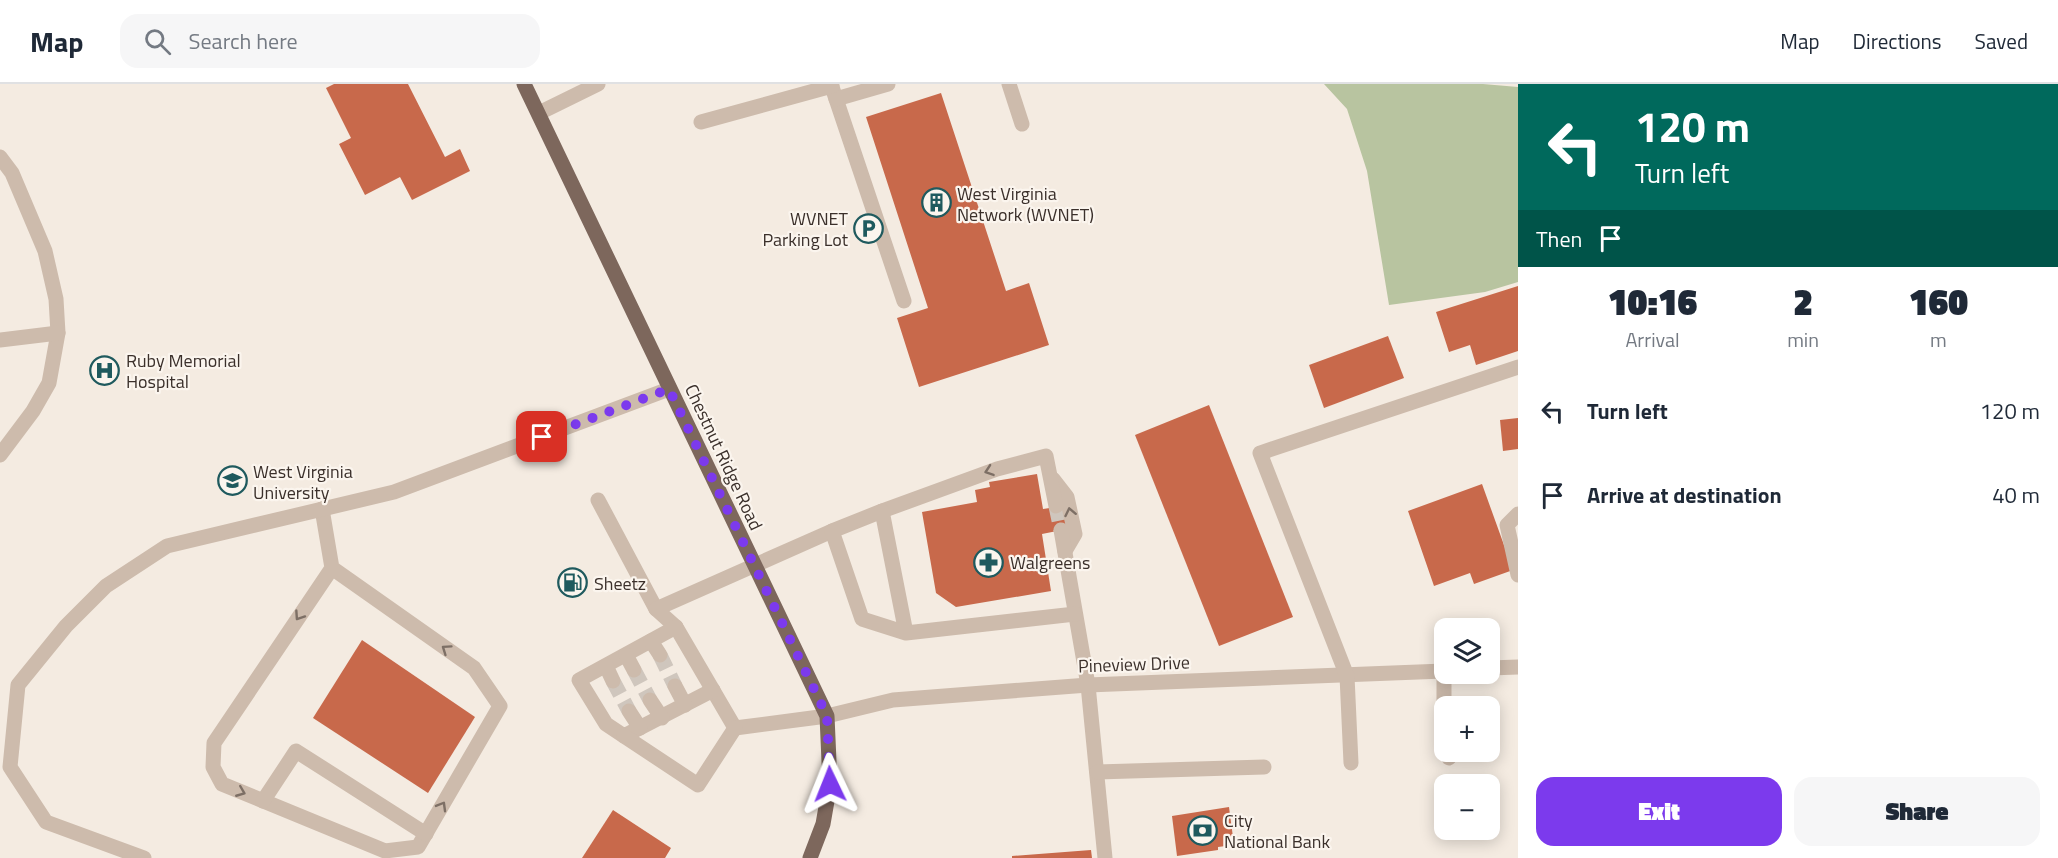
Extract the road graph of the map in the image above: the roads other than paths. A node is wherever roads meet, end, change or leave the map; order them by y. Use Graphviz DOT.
graph roads {
  1 [pos="524,84"];
  2 [pos="598,84"];
  3 [pos="888,84"];
  4 [pos="1009,84"];
  5 [pos="833,89"];
  6 [pos="539,113"];
  7 [pos="701,122"];
  8 [pos="1022,124"];
  9 [pos="0,157"];
  10 [pos="904,301"];
  11 [pos="58,333"];
  12 [pos="0,339"];
  13 [pos="1518,367"];
  14 [pos="669,389"];
  15 [pos="0,455"];
  16 [pos="1051,476"];
  17 [pos="598,500"];
  18 [pos="1056,506"];
  19 [pos="322,509"];
  20 [pos="882,511"];
  21 [pos="1518,514"];
  22 [pos="1061,530"];
  23 [pos="832,531"];
  24 [pos="1065,551"];
  25 [pos="753,566"];
  26 [pos="332,568"];
  27 [pos="1518,575"];
  28 [pos="656,609"];
  29 [pos="1075,614"];
  30 [pos="676,627"];
  31 [pos="906,633"];
  32 [pos="651,641"];
  33 [pos="626,655"];
  34 [pos="660,655"];
  35 [pos="606,666"];
  36 [pos="1518,667"];
  37 [pos="1500,668"];
  38 [pos="634,670"];
  39 [pos="1434,672"];
  40 [pos="1347,676"];
  41 [pos="614,681"];
  42 [pos="1088,685"];
  43 [pos="675,686"];
  44 [pos="714,690"];
  45 [pos="650,699"];
  46 [pos="685,705"];
  47 [pos="630,711"];
  48 [pos="827,716"];
  49 [pos="662,718"];
  50 [pos="640,728"];
  51 [pos="735,728"];
  52 [pos="624,736"];
  53 [pos="1351,763"];
  54 [pos="1264,767"];
  55 [pos="1097,771"];
  56 [pos="263,801"];
  57 [pos="426,834"];
  58 [pos="144,858"];
  59 [pos="810,858"];
  60 [pos="1105,858"];
  1 -- 6 [label="main road, Chestnut Ridge Road"];
  2 -- 6 [label="street"];
  3 -- 5 [label="street"];
  4 -- 8 [label="street"];
  5 -- 7 [label="street"];
  5 -- 10 [label="street"];
  6 -- 14 [label="main road, Chestnut Ridge Road"];
  9 -- 11 [label="street"];
  11 -- 12 [label="street"];
  11 -- 15 [label="street"];
  13 -- 40 [label="street"];
  14 -- 19 [label="street"];
  14 -- 25 [label="main road, Chestnut Ridge Road"];
  16 -- 18 [label="street"];
  16 -- 20 [label="street, one-way"];
  24 -- 16 [label="street, one-way"];
  17 -- 28 [label="street"];
  19 -- 26 [label="street"];
  19 -- 58 [label="street"];
  20 -- 23 [label="street"];
  20 -- 31 [label="street"];
  21 -- 27 [label="street"];
  22 -- 24 [label="street"];
  23 -- 25 [label="street"];
  23 -- 31 [label="street"];
  24 -- 29 [label="street"];
  25 -- 28 [label="street"];
  25 -- 48 [label="main road, Chestnut Ridge Road"];
  26 -- 56 [label="street, one-way"];
  57 -- 26 [label="street, one-way"];
  28 -- 30 [label="street"];
  29 -- 31 [label="street"];
  29 -- 42 [label="street"];
  30 -- 32 [label="street"];
  30 -- 44 [label="street"];
  32 -- 33 [label="street"];
  32 -- 34 [label="street"];
  33 -- 35 [label="street"];
  33 -- 38 [label="street"];
  35 -- 41 [label="street"];
  35 -- 52 [label="street"];
  36 -- 37 [label="street"];
  39 -- 40 [label="street, Pineview Drive"];
  40 -- 42 [label="street, Pineview Drive"];
  40 -- 53 [label="street"];
  42 -- 48 [label="street, Pineview Drive"];
  42 -- 55 [label="street"];
  43 -- 46 [label="street"];
  44 -- 46 [label="street"];
  44 -- 51 [label="street"];
  45 -- 49 [label="street"];
  46 -- 49 [label="street"];
  47 -- 50 [label="street"];
  48 -- 51 [label="street, Pineview Drive"];
  48 -- 59 [label="main road, Chestnut Ridge Road"];
  49 -- 50 [label="street"];
  50 -- 52 [label="street"];
  51 -- 52 [label="street"];
  54 -- 55 [label="street"];
  55 -- 60 [label="street"];
  56 -- 57 [label="street"];
  56 -- 57 [label="street"];
}
